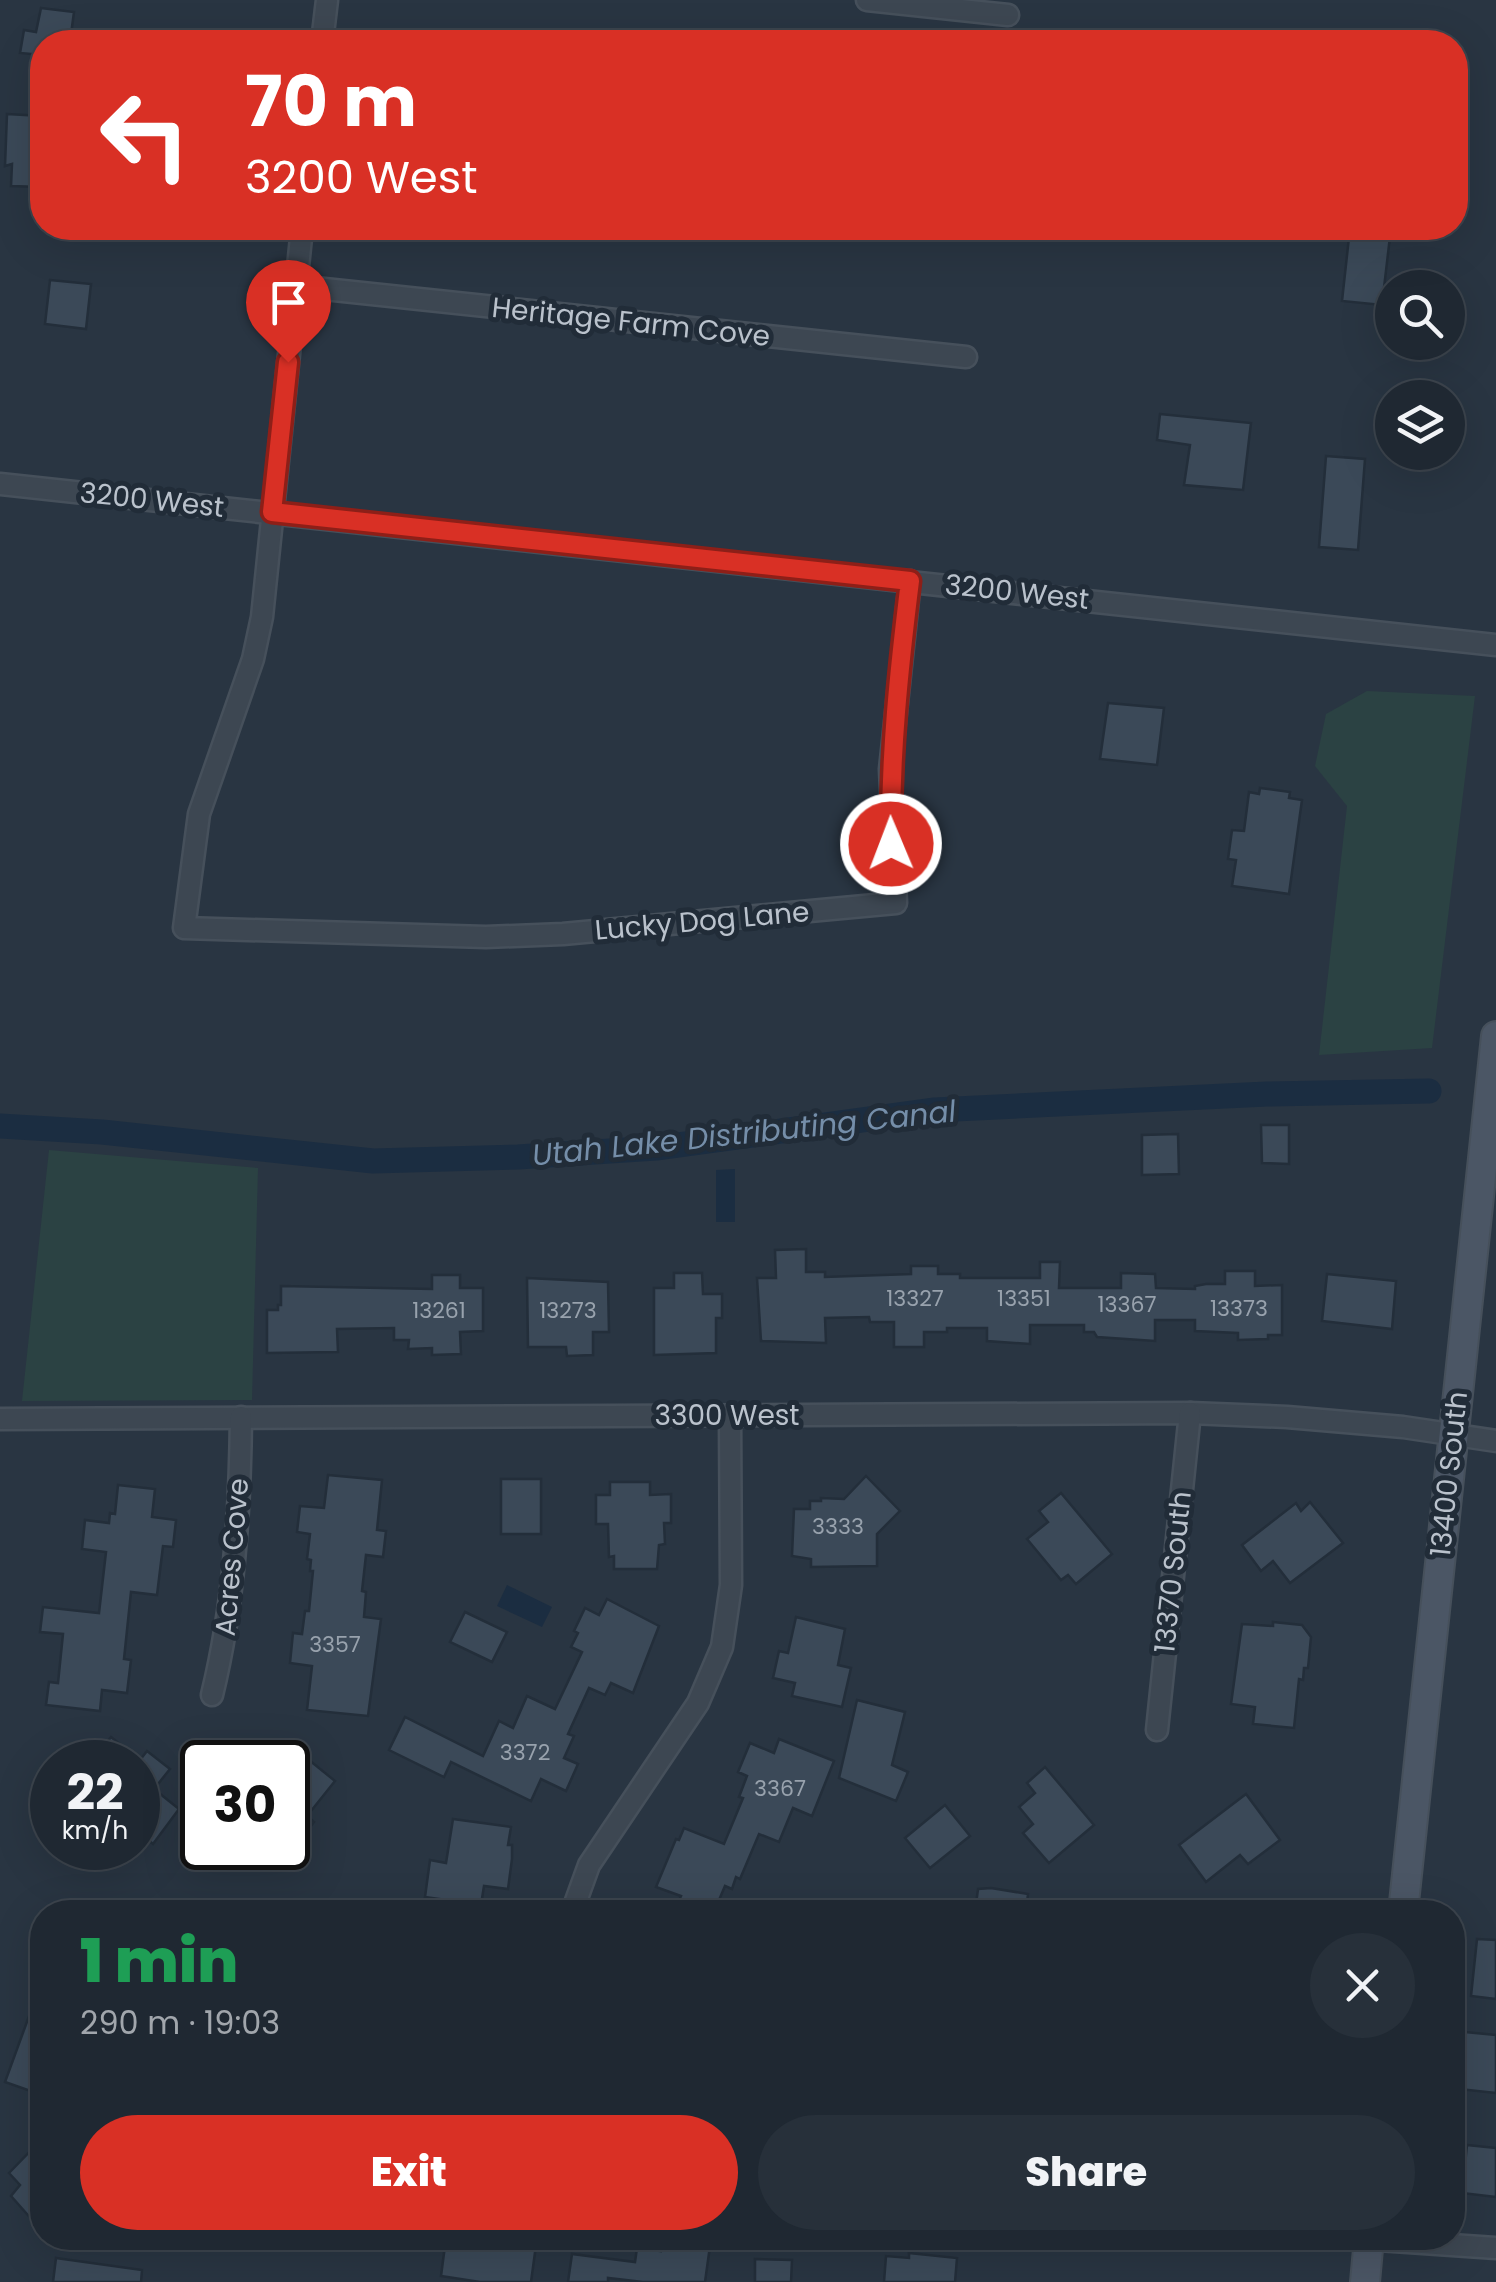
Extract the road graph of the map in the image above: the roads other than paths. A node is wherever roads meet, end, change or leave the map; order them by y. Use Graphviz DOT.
graph roads {
  1 [pos="327,0"];
  2 [pos="867,0"];
  3 [pos="1008,15"];
  4 [pos="323,30"];
  5 [pos="301,240"];
  6 [pos="296,286"];
  7 [pos="966,356"];
  8 [pos="0,484"];
  9 [pos="272,512"];
  10 [pos="910,581"];
  11 [pos="1496,645"];
  12 [pos="1496,1036"];
  13 [pos="1190,1413"];
  14 [pos="730,1415"];
  15 [pos="241,1417"];
  16 [pos="0,1419"];
  17 [pos="1452,1436"];
  18 [pos="1496,1440"];
  19 [pos="212,1695"];
  20 [pos="1156,1730"];
  21 [pos="576,1900"];
  22 [pos="1404,1900"];
  23 [pos="1465,2246"];
  24 [pos="1496,2248"];
  25 [pos="1363,2250"];
  26 [pos="1364,2282"];
  1 -- 4 [label="street"];
  2 -- 3 [label="street"];
  5 -- 6 [label="street"];
  6 -- 7 [label="street, Heritage Farm Cove"];
  6 -- 9 [label="street"];
  8 -- 9 [label="street, 3200 West"];
  9 -- 10 [label="street, 3200 West"];
  9 -- 10 [label="street, Lucky Dog Lane"];
  10 -- 11 [label="street, 3200 West"];
  12 -- 17 [label="main road, 13400 South"];
  13 -- 14 [label="street, 3300 West"];
  13 -- 17 [label="street, 3300 West"];
  13 -- 20 [label="street, 13370 South"];
  14 -- 15 [label="street, 3300 West"];
  14 -- 21 [label="street"];
  15 -- 16 [label="street, 3300 West"];
  15 -- 19 [label="street, Acres Cove"];
  17 -- 18 [label="street, 3300 West"];
  17 -- 22 [label="main road, 13400 South"];
  23 -- 24 [label="street"];
  25 -- 26 [label="main road"];
}
